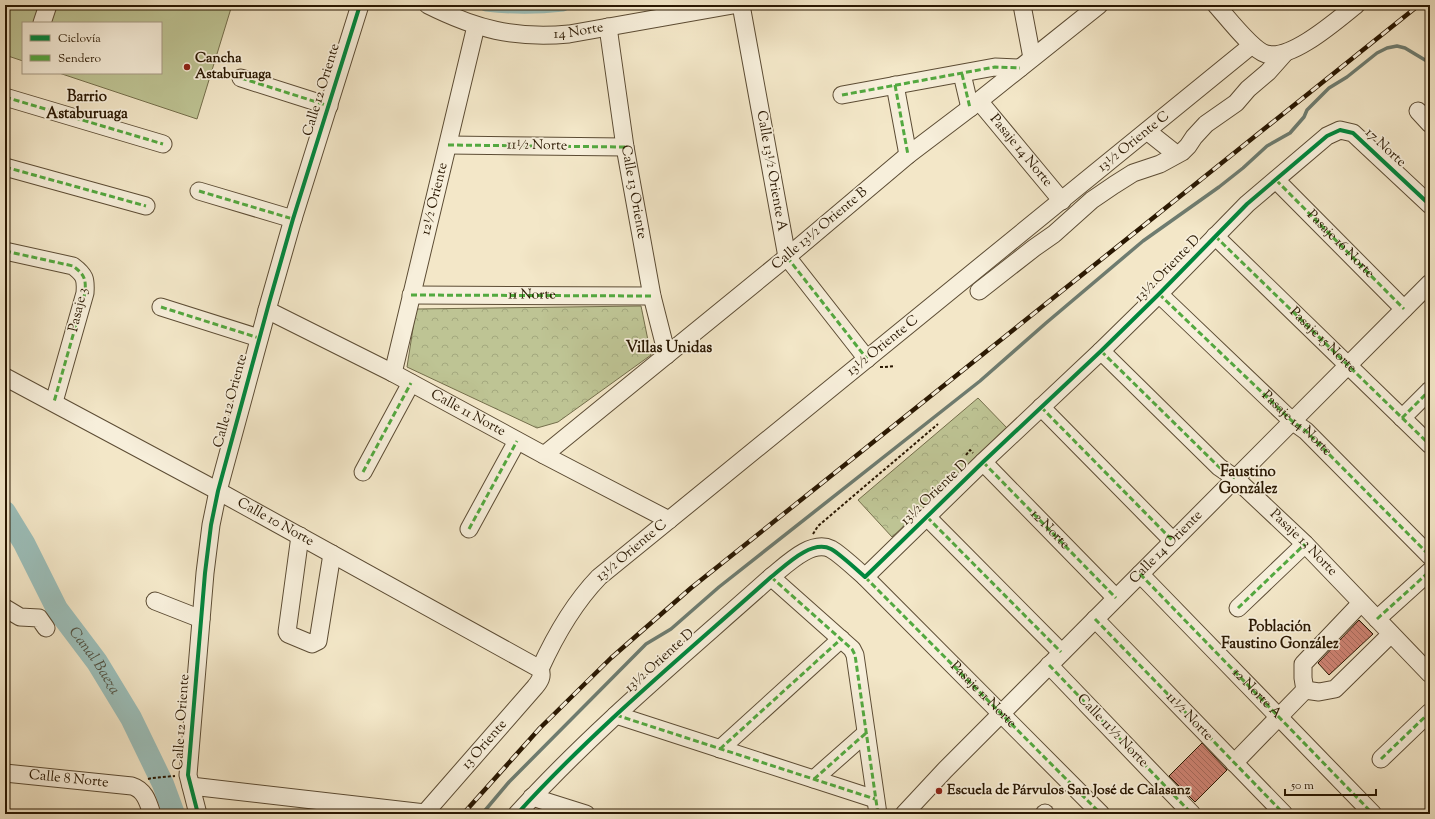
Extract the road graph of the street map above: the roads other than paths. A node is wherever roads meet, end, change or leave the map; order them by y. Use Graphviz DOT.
graph roads {
  1 [pos="48,5"];
  2 [pos="360,5"];
  3 [pos="428,5"];
  4 [pos="733,5"];
  5 [pos="741,5"];
  6 [pos="1022,5"];
  7 [pos="1099,5"];
  8 [pos="1216,5"];
  9 [pos="1356,5"];
  10 [pos="42,22"];
  11 [pos="476,26"];
  12 [pos="608,27"];
  13 [pos="1259,50"];
  14 [pos="1284,54"];
  15 [pos="1026,63"];
  16 [pos="962,74"];
  17 [pos="241,78"];
  18 [pos="895,85"];
  19 [pos="842,95"];
  20 [pos="5,97"];
  21 [pos="975,105"];
  22 [pos="329,106"];
  23 [pos="1418,111"];
  24 [pos="1430,124"];
  25 [pos="1340,130"];
  26 [pos="1147,131"];
  27 [pos="163,144"];
  28 [pos="448,145"];
  29 [pos="625,147"];
  30 [pos="1176,154"];
  31 [pos="908,155"];
  32 [pos="5,167"];
  33 [pos="1276,180"];
  34 [pos="198,191"];
  35 [pos="1062,201"];
  36 [pos="1430,205"];
  37 [pos="146,206"];
  38 [pos="293,219"];
  39 [pos="1215,236"];
  40 [pos="5,251"];
  41 [pos="787,257"];
  42 [pos="1430,283"];
  43 [pos="979,291"];
  44 [pos="1160,294"];
  45 [pos="412,295"];
  46 [pos="652,296"];
  47 [pos="161,307"];
  48 [pos="1404,309"];
  49 [pos="267,310"];
  50 [pos="259,338"];
  51 [pos="1101,351"];
  52 [pos="667,355"];
  53 [pos="867,359"];
  54 [pos="1348,365"];
  55 [pos="393,373"];
  56 [pos="5,377"];
  57 [pos="411,383"];
  58 [pos="1430,390"];
  59 [pos="54,402"];
  60 [pos="1041,407"];
  61 [pos="1402,418"];
  62 [pos="1292,421"];
  63 [pos="517,441"];
  64 [pos="1430,445"];
  65 [pos="544,455"];
  66 [pos="983,462"];
  67 [pos="363,472"];
  68 [pos="1235,478"];
  69 [pos="218,491"];
  70 [pos="927,517"];
  71 [pos="669,520"];
  72 [pos="469,529"];
  73 [pos="300,536"];
  74 [pos="1173,541"];
  75 [pos="1305,544"];
  76 [pos="332,554"];
  77 [pos="1430,556"];
  78 [pos="1430,571"];
  79 [pos="1140,574"];
  80 [pos="865,576"];
  81 [pos="771,577"];
  82 [pos="1116,598"];
  83 [pos="155,601"];
  84 [pos="1361,603"];
  85 [pos="5,608"];
  86 [pos="1238,608"];
  87 [pos="201,618"];
  88 [pos="1095,619"];
  89 [pos="1377,619"];
  90 [pos="46,628"];
  91 [pos="1391,634"];
  92 [pos="841,639"];
  93 [pos="1061,652"];
  94 [pos="1049,665"];
  95 [pos="541,671"];
  96 [pos="1430,674"];
  97 [pos="1305,690"];
  98 [pos="1430,712"];
  99 [pos="1002,713"];
  100 [pos="616,715"];
  101 [pos="1280,717"];
  102 [pos="866,733"];
  103 [pos="720,749"];
  104 [pos="1381,759"];
  105 [pos="1234,763"];
  106 [pos="5,773"];
  107 [pos="814,780"];
  108 [pos="191,786"];
  109 [pos="532,797"];
  110 [pos="876,807"];
  111 [pos="1186,812"];
  112 [pos="152,814"];
  113 [pos="198,814"];
  114 [pos="425,814"];
  115 [pos="517,814"];
  116 [pos="586,814"];
  117 [pos="904,814"];
  118 [pos="1101,814"];
  119 [pos="1284,814"];
  120 [pos="1373,814"];
  1 -- 10 [label="street"];
  2 -- 22 [label="street, Calle 12 Oriente"];
  3 -- 11 [label="street, 14 Norte"];
  4 -- 12 [label="street, 14 Norte"];
  5 -- 41 [label="street, Calle 13½ Oriente A"];
  6 -- 15 [label="street"];
  7 -- 15 [label="street, Calle 13½ Oriente B"];
  8 -- 13 [label="street"];
  9 -- 14 [label="street"];
  11 -- 12 [label="street, 14 Norte"];
  11 -- 28 [label="street, 12½ Oriente"];
  12 -- 29 [label="street, Calle 13 Oriente"];
  13 -- 14 [label="street"];
  13 -- 26 [label="street, 13½ Oriente C"];
  14 -- 30 [label="street"];
  15 -- 16 [label="street"];
  15 -- 21 [label="street, Calle 13½ Oriente B"];
  16 -- 18 [label="street"];
  16 -- 21 [label="street"];
  17 -- 22 [label="street"];
  18 -- 19 [label="street"];
  18 -- 31 [label="street"];
  20 -- 27 [label="street"];
  21 -- 31 [label="street, Calle 13½ Oriente B"];
  21 -- 35 [label="street, Pasaje 14 Norte"];
  22 -- 38 [label="street, Calle 12 Oriente"];
  23 -- 24 [label="street"];
  25 -- 33 [label="street, 13½ Oriente D"];
  25 -- 36 [label="street, 17 Norte"];
  26 -- 30 [label="street"];
  26 -- 35 [label="street, 13½ Oriente C"];
  28 -- 29 [label="street, 11½ Norte"];
  28 -- 45 [label="street, 12½ Oriente"];
  29 -- 46 [label="street, Calle 13 Oriente"];
  30 -- 43 [label="street"];
  31 -- 41 [label="street, Calle 13½ Oriente B"];
  32 -- 37 [label="street"];
  33 -- 39 [label="street, 13½ Oriente D"];
  33 -- 48 [label="street, Pasaje 16 Norte"];
  34 -- 38 [label="street"];
  35 -- 53 [label="street, 13½ Oriente C"];
  38 -- 49 [label="street, Calle 12 Oriente"];
  39 -- 44 [label="street, 13½ Oriente D"];
  39 -- 54 [label="street, Pasaje 15 Norte"];
  40 -- 59 [label="street, Pasaje 3"];
  41 -- 52 [label="street, Calle 13½ Oriente B"];
  41 -- 53 [label="street, Calle 13½ Oriente A"];
  42 -- 48 [label="street, Calle 14 Oriente"];
  44 -- 51 [label="street, 13½ Oriente D"];
  44 -- 62 [label="street, Pasaje 14 Norte"];
  45 -- 46 [label="street, 11 Norte"];
  45 -- 55 [label="street, 12½ Oriente"];
  46 -- 52 [label="street, Calle 13 Oriente"];
  47 -- 50 [label="street"];
  48 -- 54 [label="street, Calle 14 Oriente"];
  49 -- 50 [label="street, Calle 12 Oriente"];
  49 -- 55 [label="street, Calle 11 Norte"];
  50 -- 69 [label="street, Calle 12 Oriente"];
  51 -- 60 [label="street, 13½ Oriente D"];
  51 -- 68 [label="street, Pasaje 13 Norte"];
  52 -- 65 [label="street, Calle 13½ Oriente B"];
  53 -- 71 [label="street, 13½ Oriente C"];
  54 -- 61 [label="street, Pasaje 15 Norte"];
  54 -- 62 [label="street, Calle 14 Oriente"];
  55 -- 57 [label="street, Calle 11 Norte"];
  56 -- 59 [label="street, Calle 10 Norte"];
  57 -- 63 [label="street, Calle 11 Norte"];
  57 -- 67 [label="street"];
  58 -- 61 [label="street"];
  59 -- 69 [label="street, Calle 10 Norte"];
  60 -- 66 [label="street, 13½ Oriente D"];
  60 -- 74 [label="street"];
  61 -- 64 [label="street, Pasaje 15 Norte"];
  62 -- 68 [label="street, Calle 14 Oriente"];
  62 -- 77 [label="street, Pasaje 14 Norte"];
  63 -- 65 [label="street, Calle 11 Norte"];
  63 -- 72 [label="street"];
  65 -- 71 [label="street, Calle 11 Norte"];
  66 -- 70 [label="street, 13½ Oriente D"];
  66 -- 82 [label="street, 12 Norte"];
  68 -- 74 [label="street, Calle 14 Oriente"];
  68 -- 75 [label="street, Pasaje 13 Norte"];
  69 -- 73 [label="street, Calle 10 Norte"];
  69 -- 87 [label="street, Calle 12 Oriente"];
  70 -- 80 [label="street, 13½ Oriente D"];
  70 -- 93 [label="street"];
  71 -- 95 [label="street, 13½ Oriente C"];
  73 -- 76 [label="street, Calle 10 Norte"];
  73 -- 76 [label="street"];
  74 -- 79 [label="street, Calle 14 Oriente"];
  75 -- 84 [label="street, Pasaje 13 Norte"];
  75 -- 86 [label="street"];
  76 -- 95 [label="street, Calle 10 Norte"];
  78 -- 89 [label="street"];
  79 -- 82 [label="street, Calle 14 Oriente"];
  79 -- 101 [label="street, 12 Norte A"];
  80 -- 81 [label="street, 13½ Oriente D"];
  80 -- 99 [label="street, Pasaje 11 Norte"];
  81 -- 92 [label="street"];
  81 -- 100 [label="street, 13½ Oriente D"];
  82 -- 88 [label="street, Calle 14 Oriente"];
  83 -- 87 [label="street"];
  84 -- 89 [label="street, Pasaje 13 Norte"];
  84 -- 97 [label="street"];
  85 -- 90 [label="street"];
  87 -- 108 [label="street, Calle 12 Oriente"];
  88 -- 93 [label="street, Calle 14 Oriente"];
  88 -- 105 [label="street, 11½ Norte"];
  89 -- 91 [label="street, Pasaje 13 Norte"];
  91 -- 96 [label="street, Pasaje 13 Norte"];
  91 -- 97 [label="street"];
  92 -- 102 [label="street"];
  92 -- 103 [label="street"];
  93 -- 94 [label="street, Calle 14 Oriente"];
  94 -- 99 [label="street, Calle 14 Oriente"];
  94 -- 111 [label="street, Calle 11½ Norte"];
  95 -- 114 [label="street, 13 Oriente"];
  97 -- 101 [label="street"];
  98 -- 104 [label="street"];
  99 -- 117 [label="street, Calle 14 Oriente"];
  99 -- 118 [label="street, Pasaje 11 Norte"];
  100 -- 103 [label="street"];
  100 -- 109 [label="street, 13½ Oriente D"];
  101 -- 105 [label="street"];
  101 -- 120 [label="street, 12 Norte A"];
  102 -- 107 [label="street"];
  102 -- 110 [label="street"];
  103 -- 107 [label="street"];
  105 -- 119 [label="street, 11½ Norte"];
  106 -- 112 [label="street, Calle 8 Norte"];
  107 -- 110 [label="street"];
  108 -- 113 [label="street, Calle 12 Oriente"];
  108 -- 114 [label="street"];
  109 -- 115 [label="street, 13½ Oriente D"];
  109 -- 116 [label="street"];
}
